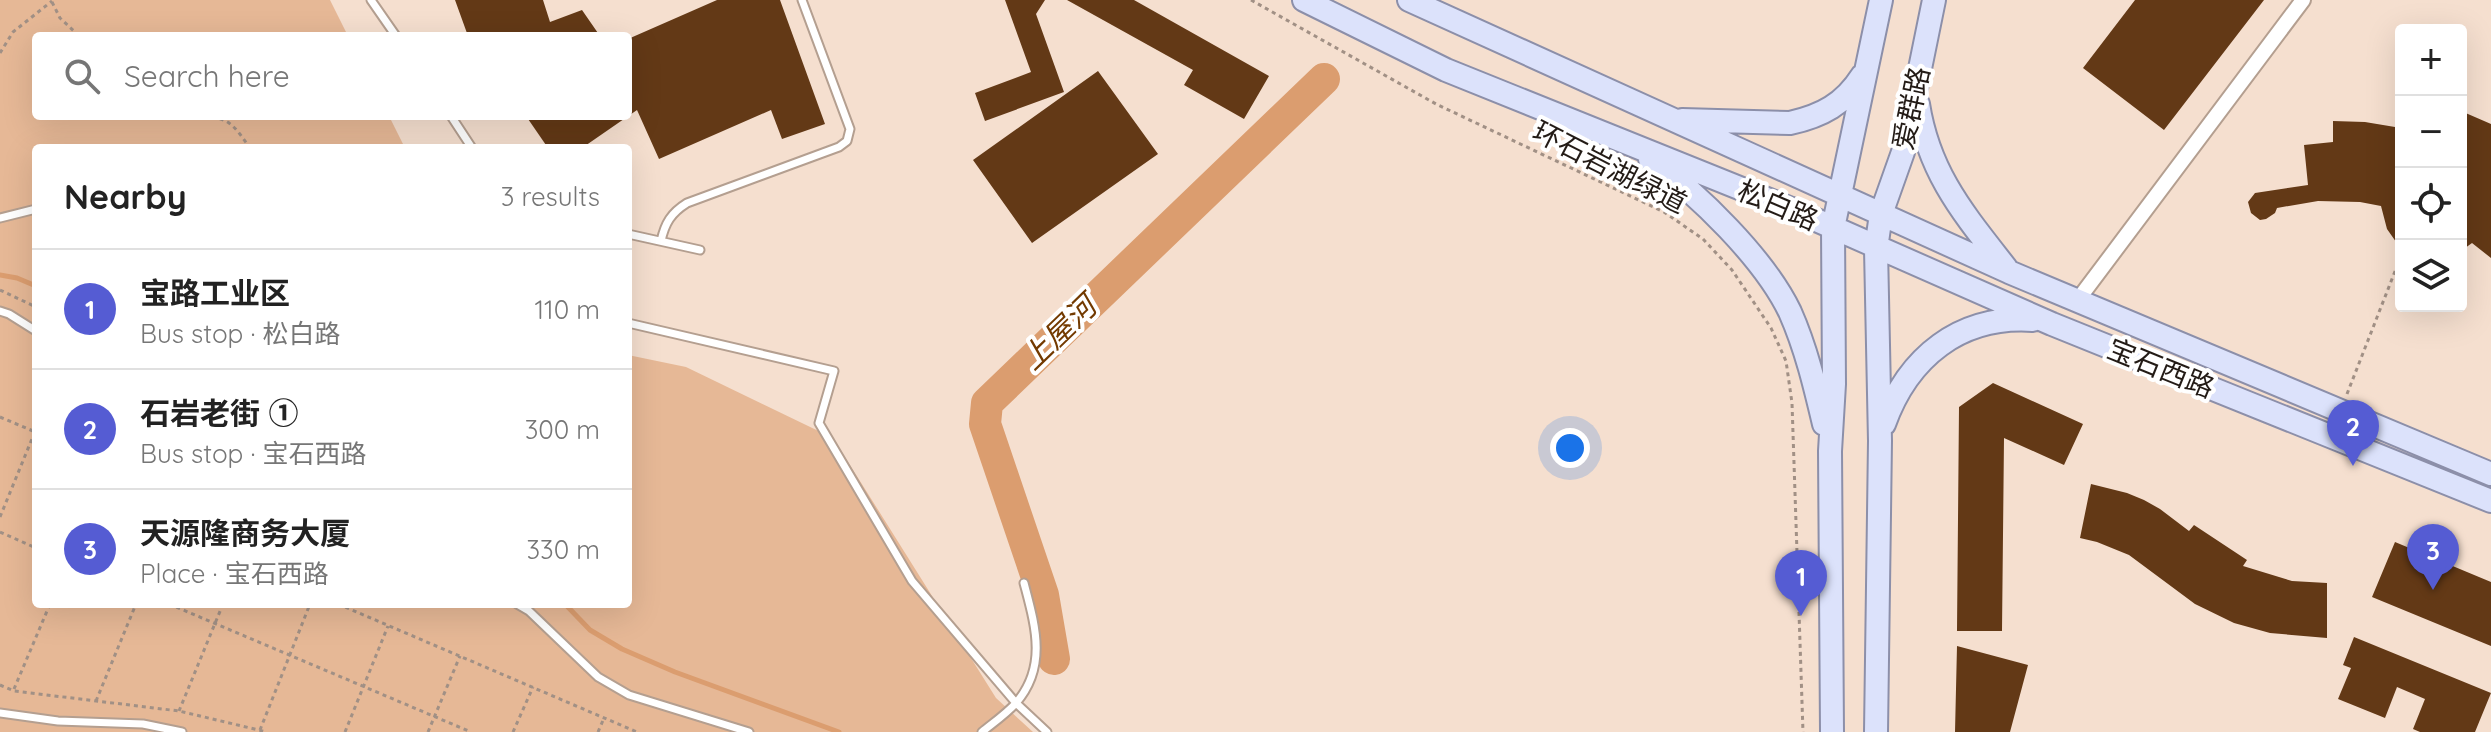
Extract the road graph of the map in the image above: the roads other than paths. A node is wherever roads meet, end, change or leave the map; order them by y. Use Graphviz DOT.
graph roads {
  1 [pos="371,0"];
  2 [pos="802,0"];
  3 [pos="1304,0"];
  4 [pos="1409,0"];
  5 [pos="1881,0"];
  6 [pos="1934,0"];
  7 [pos="2303,0"];
  8 [pos="393,32"];
  9 [pos="1867,64"];
  10 [pos="1916,88"];
  11 [pos="454,120"];
  12 [pos="1670,120"];
  13 [pos="1626,142"];
  14 [pos="469,144"];
  15 [pos="1839,197"];
  16 [pos="32,210"];
  17 [pos="1881,214"];
  18 [pos="0,218"];
  19 [pos="1833,228"];
  20 [pos="632,235"];
  21 [pos="661,241"];
  22 [pos="1876,249"];
  23 [pos="700,250"];
  24 [pos="2009,272"];
  25 [pos="2077,301"];
  26 [pos="0,311"];
  27 [pos="632,324"];
  28 [pos="2052,324"];
  29 [pos="32,328"];
  30 [pos="1880,441"];
  31 [pos="1830,451"];
  32 [pos="2491,474"];
  33 [pos="2491,501"];
  34 [pos="1024,583"];
  35 [pos="524,608"];
  36 [pos="1016,703"];
  37 [pos="0,713"];
  38 [pos="182,732"];
  39 [pos="749,732"];
  40 [pos="982,732"];
  41 [pos="1047,732"];
  42 [pos="1832,732"];
  43 [pos="1876,732"];
  1 -- 8 [label="lane"];
  2 -- 21 [label="lane"];
  3 -- 13 [label="main road, 松白路"];
  4 -- 12 [label="main road, 松白路"];
  5 -- 9 [label="main road, 爱群路"];
  6 -- 10 [label="main road, 爱群路"];
  7 -- 25 [label="street"];
  9 -- 12 [label="main road"];
  9 -- 15 [label="main road, 爱群路"];
  10 -- 17 [label="main road, 爱群路"];
  10 -- 24 [label="main road"];
  11 -- 14 [label="lane"];
  12 -- 15 [label="main road, 松白路"];
  13 -- 19 [label="main road, 松白路"];
  13 -- 31 [label="main road"];
  15 -- 17 [label="main road, 松白路"];
  15 -- 19 [label="main road, 爱群路"];
  16 -- 18 [label="lane"];
  17 -- 22 [label="main road"];
  17 -- 24 [label="main road, 宝石西路"];
  19 -- 22 [label="main road, 宝石西路"];
  19 -- 31 [label="main road, 松白路"];
  20 -- 21 [label="lane"];
  21 -- 23 [label="lane"];
  22 -- 28 [label="main road, 宝石西路"];
  22 -- 30 [label="main road"];
  24 -- 25 [label="main road, 宝石西路"];
  25 -- 32 [label="main road, 宝石西路"];
  26 -- 29 [label="lane"];
  27 -- 36 [label="lane"];
  28 -- 30 [label="main road"];
  28 -- 33 [label="main road, 宝石西路"];
  30 -- 43 [label="main road"];
  31 -- 42 [label="main road, 松白路"];
  34 -- 36 [label="lane"];
  35 -- 39 [label="lane"];
  36 -- 40 [label="lane"];
  36 -- 41 [label="lane"];
  37 -- 38 [label="lane"];
}
